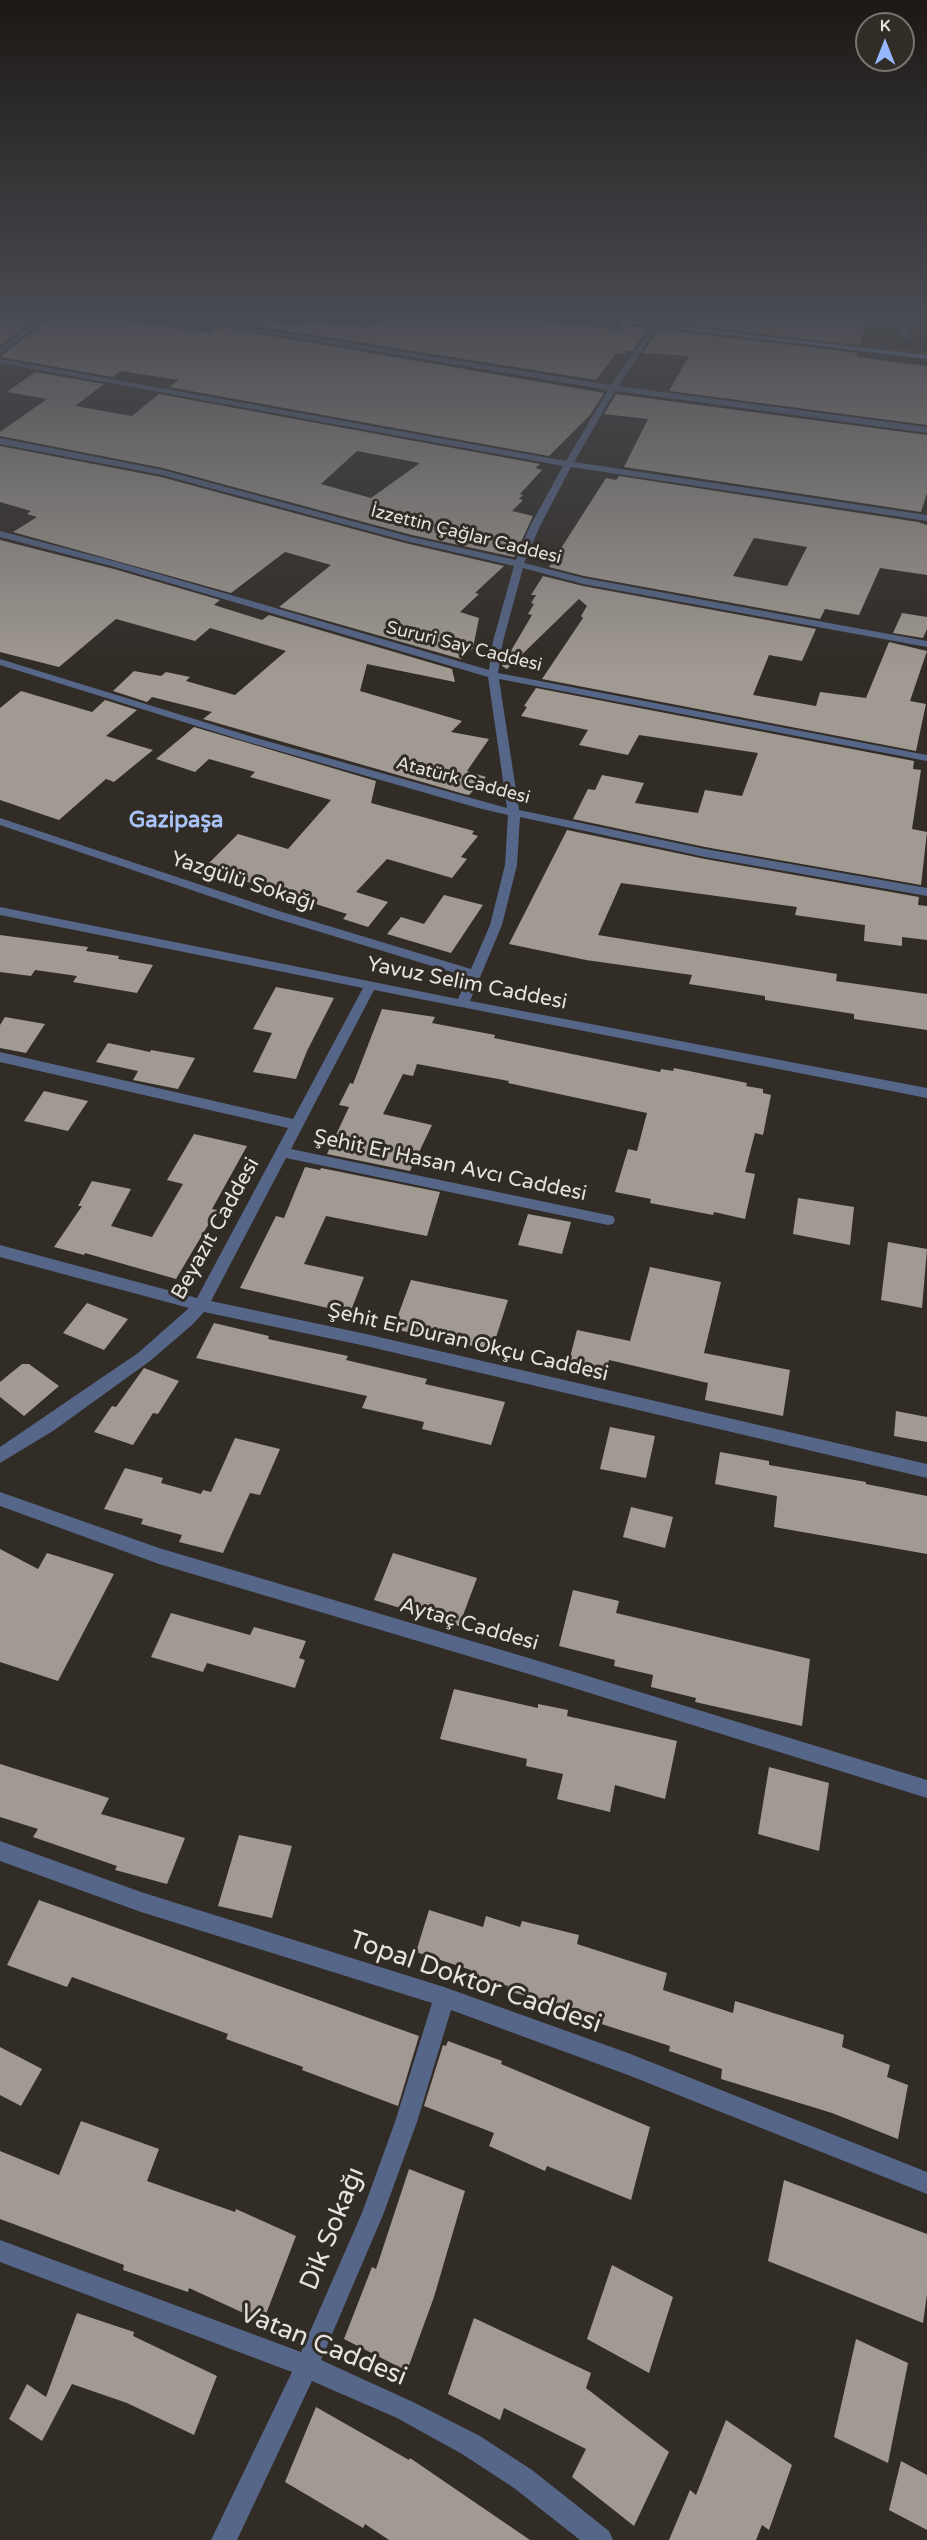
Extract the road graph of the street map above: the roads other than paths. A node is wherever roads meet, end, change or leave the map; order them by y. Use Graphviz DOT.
graph roads {
  1 [pos="417,437"];
  2 [pos="585,437"];
  3 [pos="0,441"];
  4 [pos="569,464"];
  5 [pos="927,518"];
  6 [pos="0,534"];
  7 [pos="519,564"];
  8 [pos="927,644"];
  9 [pos="0,662"];
  10 [pos="493,675"];
  11 [pos="927,758"];
  12 [pos="514,814"];
  13 [pos="0,821"];
  14 [pos="927,892"];
  15 [pos="0,910"];
  16 [pos="476,975"];
  17 [pos="371,985"];
  18 [pos="463,1004"];
  19 [pos="0,1057"];
  20 [pos="927,1093"];
  21 [pos="297,1125"];
  22 [pos="283,1152"];
  23 [pos="608,1220"];
  24 [pos="0,1251"];
  25 [pos="201,1305"];
  26 [pos="0,1456"];
  27 [pos="927,1471"];
  28 [pos="0,1499"];
  29 [pos="927,1789"];
  30 [pos="0,1851"];
  31 [pos="444,1997"];
  32 [pos="927,2183"];
  33 [pos="0,2251"];
  34 [pos="307,2366"];
  35 [pos="224,2540"];
  36 [pos="600,2540"];
  1 -- 4 [label="street"];
  2 -- 4 [label="street"];
  3 -- 7 [label="street, İzzettin Çağlar Caddesi"];
  4 -- 5 [label="street"];
  4 -- 7 [label="street"];
  6 -- 10 [label="street, Sururi Say Caddesi"];
  7 -- 8 [label="street, İzzettin Çağlar Caddesi"];
  7 -- 10 [label="street"];
  9 -- 12 [label="street, Atatürk Caddesi"];
  10 -- 11 [label="street, Sururi Say Caddesi"];
  10 -- 12 [label="street"];
  12 -- 14 [label="street, Atatürk Caddesi"];
  12 -- 16 [label="street"];
  13 -- 16 [label="street, Yazgülü Sokağı"];
  15 -- 17 [label="street, Yavuz Selim Caddesi"];
  16 -- 18 [label="street"];
  17 -- 18 [label="street, Yavuz Selim Caddesi"];
  17 -- 21 [label="street, Beyazıt Caddesi"];
  18 -- 20 [label="street, Yavuz Selim Caddesi"];
  19 -- 21 [label="street, Şehit Er Hasan Avcı Caddesi"];
  21 -- 22 [label="street, Beyazıt Caddesi"];
  22 -- 23 [label="street, Şehit Er Hasan Avcı Caddesi"];
  22 -- 25 [label="street, Beyazıt Caddesi"];
  24 -- 25 [label="street, Şehit Er Duran Okçu Caddesi"];
  25 -- 26 [label="street, Beyazıt Caddesi"];
  25 -- 27 [label="street, Şehit Er Duran Okçu Caddesi"];
  28 -- 29 [label="street, Aytaç Caddesi"];
  30 -- 31 [label="street, Topal Doktor Caddesi"];
  31 -- 32 [label="street, Topal Doktor Caddesi"];
  31 -- 34 [label="street, Dik Sokağı"];
  33 -- 34 [label="street, Vatan Caddesi"];
  34 -- 35 [label="street, Dik Sokağı"];
  34 -- 36 [label="street, Vatan Caddesi"];
}
